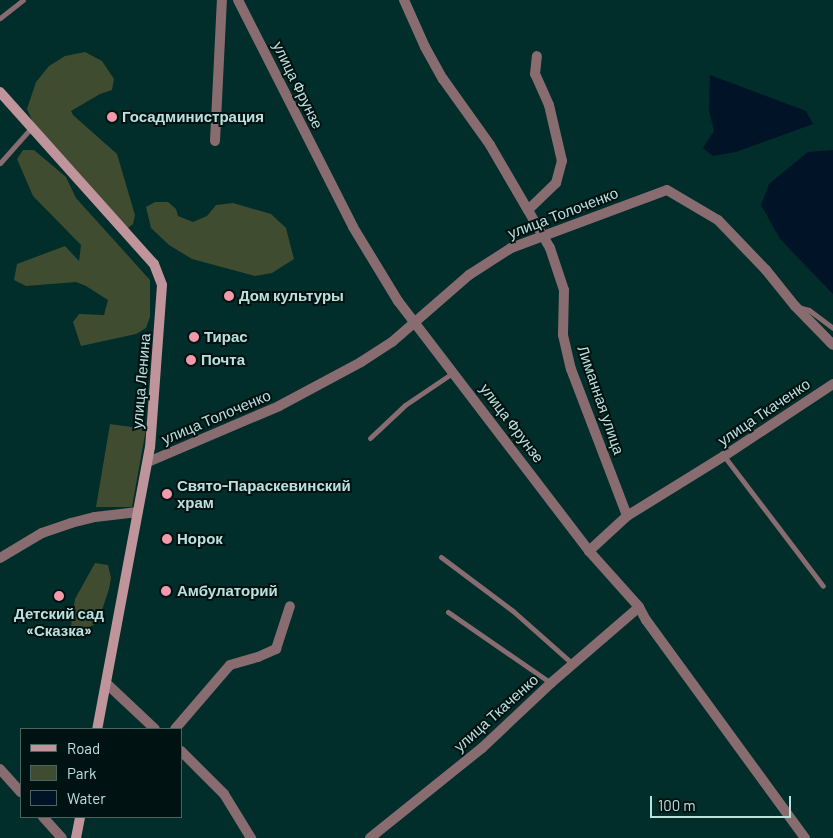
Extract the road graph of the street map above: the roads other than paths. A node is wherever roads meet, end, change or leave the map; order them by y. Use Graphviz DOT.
graph roads {
  1 [pos="23,0"];
  2 [pos="222,0"];
  3 [pos="238,0"];
  4 [pos="404,0"];
  5 [pos="0,18"];
  6 [pos="537,56"];
  7 [pos="0,92"];
  8 [pos="31,128"];
  9 [pos="214,141"];
  10 [pos="0,163"];
  11 [pos="528,210"];
  12 [pos="543,236"];
  13 [pos="795,306"];
  14 [pos="415,322"];
  15 [pos="833,328"];
  16 [pos="833,345"];
  17 [pos="454,371"];
  18 [pos="833,384"];
  19 [pos="370,438"];
  20 [pos="724,456"];
  21 [pos="148,462"];
  22 [pos="138,512"];
  23 [pos="628,516"];
  24 [pos="589,550"];
  25 [pos="441,557"];
  26 [pos="0,558"];
  27 [pos="823,586"];
  28 [pos="290,606"];
  29 [pos="639,607"];
  30 [pos="448,612"];
  31 [pos="573,664"];
  32 [pos="106,683"];
  33 [pos="551,683"];
  34 [pos="97,728"];
  35 [pos="154,728"];
  36 [pos="176,728"];
  37 [pos="182,752"];
  38 [pos="0,769"];
  39 [pos="20,791"];
  40 [pos="44,818"];
  41 [pos="80,818"];
  42 [pos="62,838"];
  43 [pos="76,838"];
  44 [pos="251,838"];
  45 [pos="370,838"];
  46 [pos="805,838"];
  1 -- 5 [label="lane"];
  2 -- 9 [label="street"];
  3 -- 14 [label="street, улица Фрунзе"];
  4 -- 11 [label="street, Лиманная улица"];
  6 -- 11 [label="street"];
  7 -- 8 [label="street, улица Ленина"];
  8 -- 10 [label="lane"];
  8 -- 21 [label="street, улица Ленина"];
  11 -- 12 [label="street, Лиманная улица"];
  12 -- 13 [label="street, улица Толоченко"];
  12 -- 14 [label="street, улица Толоченко"];
  12 -- 23 [label="street, Лиманная улица"];
  13 -- 15 [label="lane"];
  13 -- 16 [label="street, улица Толоченко"];
  14 -- 17 [label="street, улица Фрунзе"];
  14 -- 21 [label="street, улица Толоченко"];
  17 -- 19 [label="lane"];
  17 -- 24 [label="street, улица Фрунзе"];
  18 -- 20 [label="street, улица Ткаченко"];
  20 -- 23 [label="street, улица Ткаченко"];
  20 -- 27 [label="lane"];
  21 -- 22 [label="street, улица Ленина"];
  22 -- 26 [label="street"];
  22 -- 32 [label="street, улица Ленина"];
  23 -- 24 [label="street, улица Ткаченко"];
  24 -- 29 [label="street, улица Фрунзе"];
  25 -- 31 [label="lane"];
  28 -- 36 [label="street"];
  29 -- 31 [label="street, улица Ткаченко"];
  29 -- 46 [label="street, улица Фрунзе"];
  30 -- 33 [label="lane"];
  31 -- 33 [label="street, улица Ткаченко"];
  32 -- 34 [label="street, улица Ленина"];
  32 -- 35 [label="street"];
  33 -- 45 [label="street, улица Ткаченко"];
  37 -- 44 [label="street"];
  38 -- 39 [label="street"];
  40 -- 42 [label="street"];
  41 -- 43 [label="street"];
}
